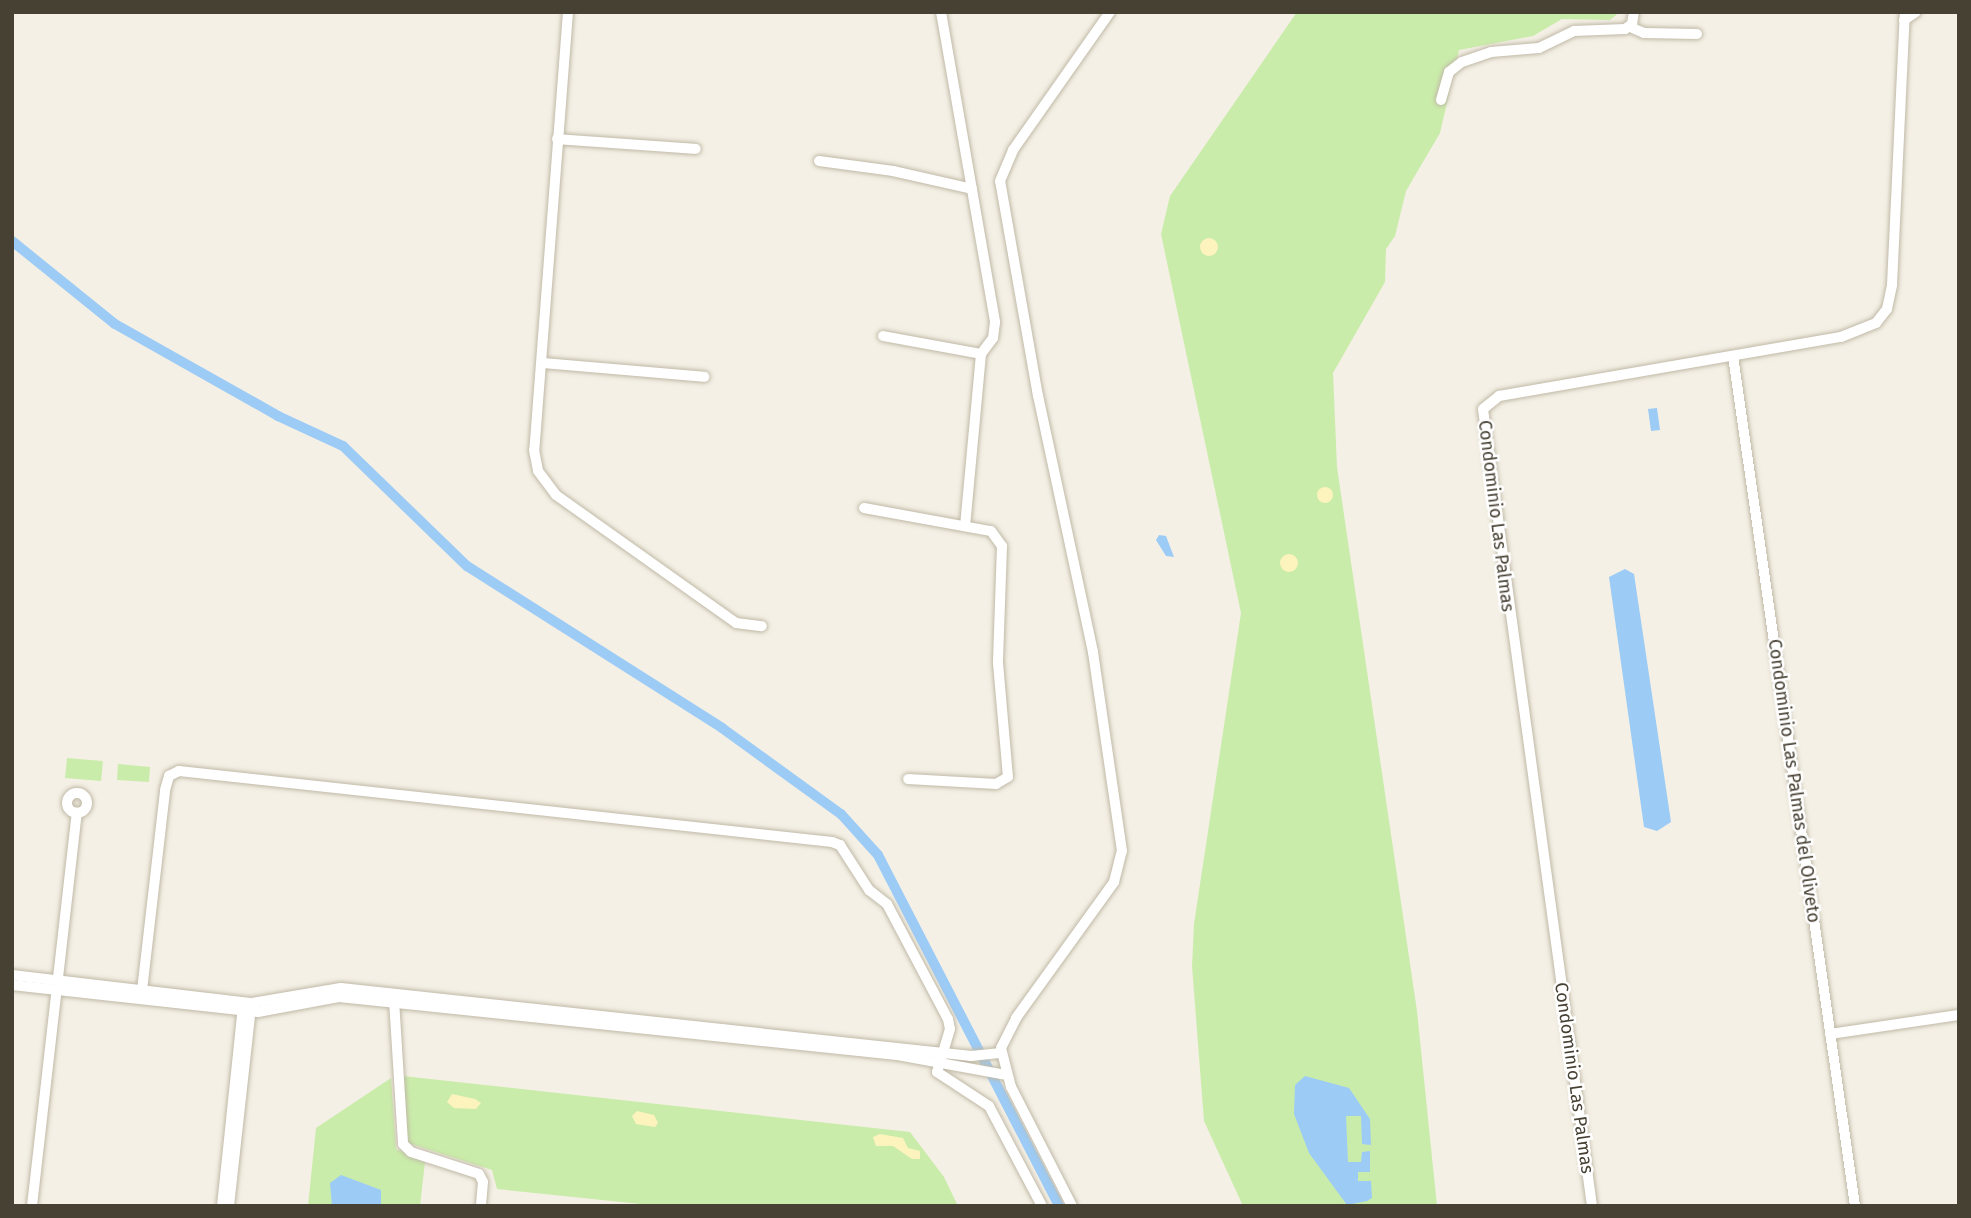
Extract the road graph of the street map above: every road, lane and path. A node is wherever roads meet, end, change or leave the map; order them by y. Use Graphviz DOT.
graph roads {
  1 [pos="568,12"];
  2 [pos="942,12"];
  3 [pos="1110,12"];
  4 [pos="1634,12"];
  5 [pos="1916,12"];
  6 [pos="1904,16"];
  7 [pos="1630,27"];
  8 [pos="1697,34"];
  9 [pos="1441,100"];
  10 [pos="556,139"];
  11 [pos="696,149"];
  12 [pos="819,161"];
  13 [pos="972,189"];
  14 [pos="883,336"];
  15 [pos="981,354"];
  16 [pos="1733,356"];
  17 [pos="542,363"];
  18 [pos="704,377"];
  19 [pos="864,508"];
  20 [pos="965,526"];
  21 [pos="762,626"];
  22 [pos="908,779"];
  23 [pos="77,813"];
  24 [pos="12,975"];
  25 [pos="12,985"];
  26 [pos="56,985"];
  27 [pos="142,994"];
  28 [pos="395,999"];
  29 [pos="247,1006"];
  30 [pos="1959,1015"];
  31 [pos="1830,1034"];
  32 [pos="942,1051"];
  33 [pos="1001,1053"];
  34 [pos="937,1065"];
  35 [pos="1006,1074"];
  36 [pos="32,1206"];
  37 [pos="222,1206"];
  38 [pos="229,1206"];
  39 [pos="481,1206"];
  40 [pos="1042,1206"];
  41 [pos="1072,1206"];
  42 [pos="1592,1206"];
  43 [pos="1855,1206"];
  1 -- 10 [label="street"];
  2 -- 13 [label="street"];
  3 -- 33 [label="street"];
  4 -- 7 [label="street"];
  5 -- 6 [label="street, Condominio Las Palmas"];
  6 -- 16 [label="street, Condominio Las Palmas"];
  7 -- 8 [label="street"];
  7 -- 9 [label="street"];
  10 -- 11 [label="street"];
  10 -- 17 [label="street"];
  12 -- 13 [label="street"];
  13 -- 15 [label="street"];
  14 -- 15 [label="street"];
  15 -- 20 [label="street"];
  16 -- 31 [label="street, Condominio Las Palmas del Oliveto"];
  16 -- 42 [label="street, Condominio Las Palmas"];
  17 -- 18 [label="street"];
  17 -- 21 [label="street"];
  19 -- 20 [label="street"];
  20 -- 22 [label="street"];
  23 -- 26 [label="street"];
  24 -- 26 [label="street"];
  25 -- 26 [label="street"];
  26 -- 27 [label="street"];
  26 -- 36 [label="street"];
  27 -- 29 [label="street"];
  27 -- 32 [label="street"];
  28 -- 29 [label="street"];
  28 -- 32 [label="street"];
  28 -- 34 [label="street"];
  28 -- 39 [label="street"];
  29 -- 37 [label="street"];
  29 -- 38 [label="street"];
  30 -- 31 [label="street"];
  31 -- 43 [label="street, Condominio Las Palmas del Oliveto"];
  32 -- 33 [label="street"];
  32 -- 34 [label="street"];
  33 -- 35 [label="street"];
  34 -- 35 [label="street"];
  34 -- 40 [label="street"];
  35 -- 41 [label="street"];
}
